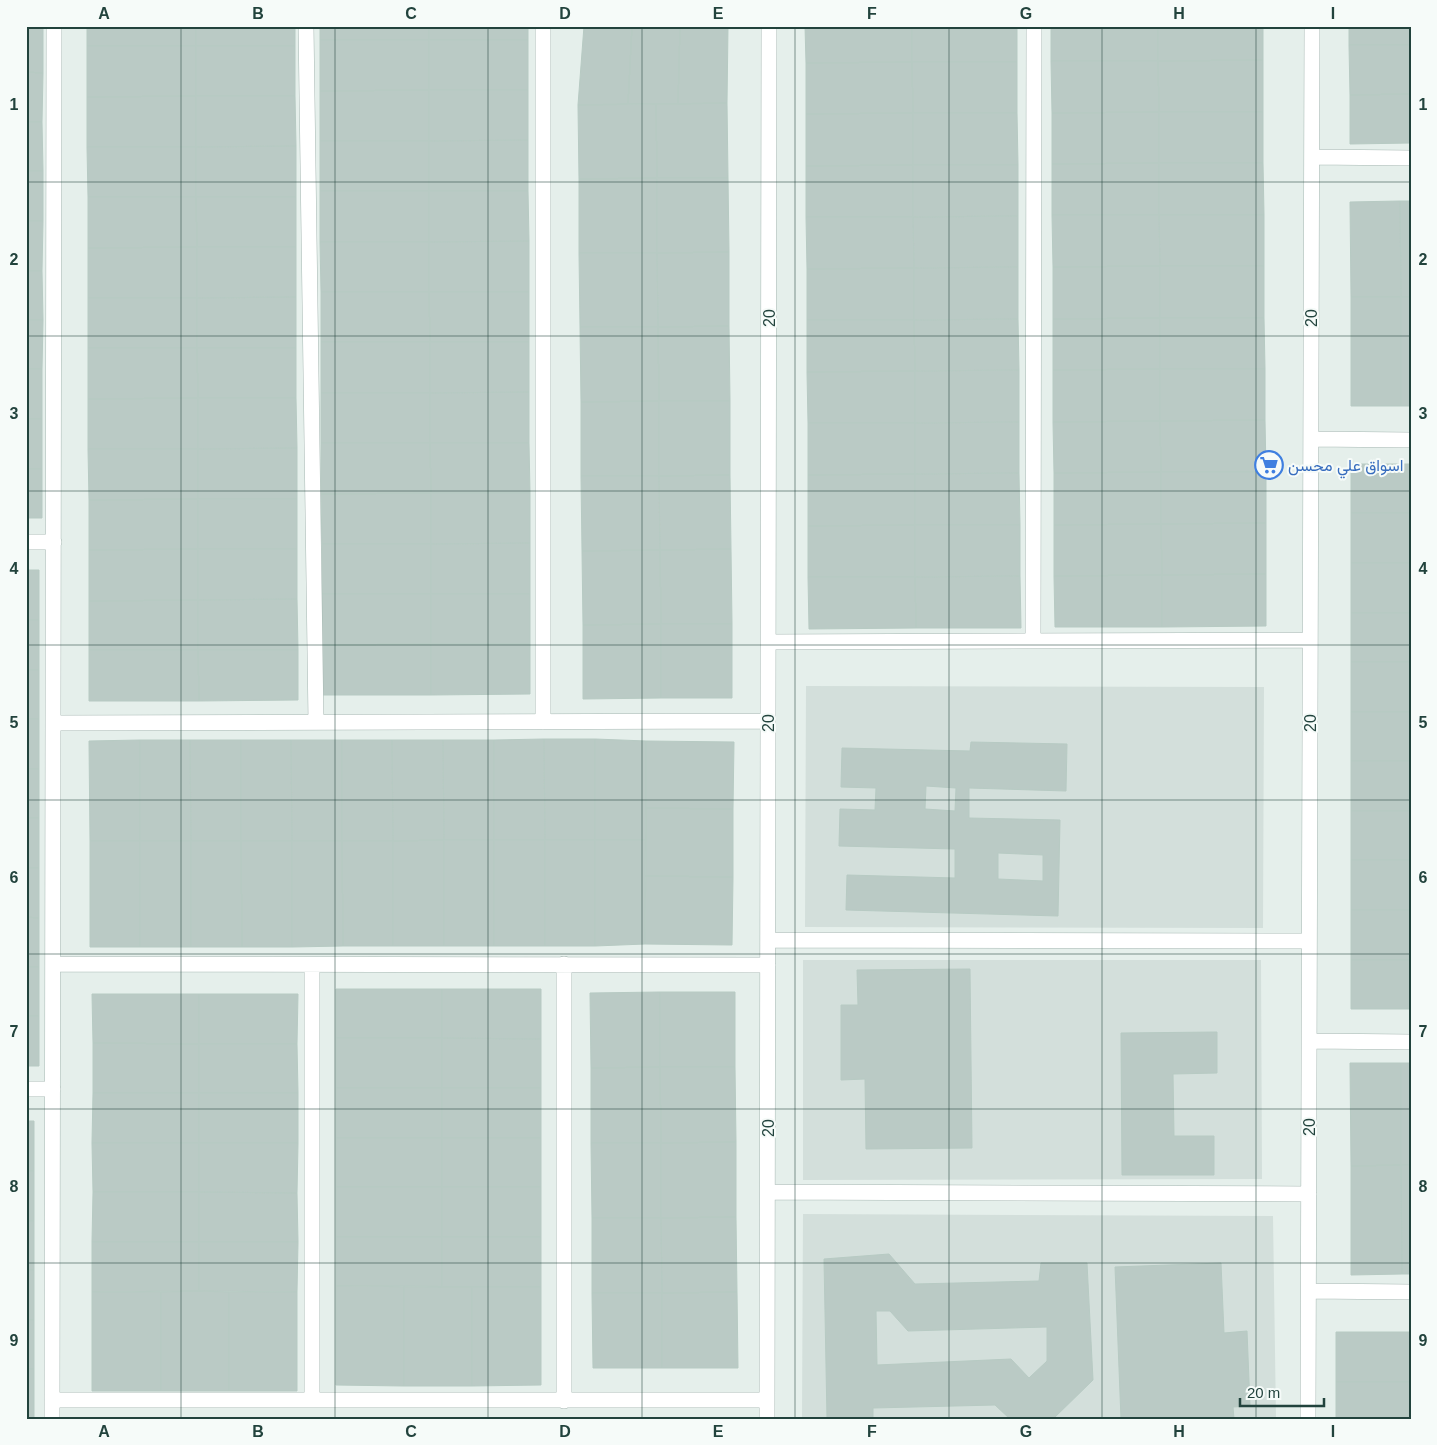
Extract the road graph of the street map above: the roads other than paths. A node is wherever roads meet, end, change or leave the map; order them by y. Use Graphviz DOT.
graph roads {
  1 [pos="54,26"];
  2 [pos="306,26"];
  3 [pos="542,26"];
  4 [pos="769,26"];
  5 [pos="1034,26"];
  6 [pos="1312,26"];
  7 [pos="1312,158"];
  8 [pos="1411,158"];
  9 [pos="1311,439"];
  10 [pos="1411,440"];
  11 [pos="26,542"];
  12 [pos="54,542"];
  13 [pos="1310,640"];
  14 [pos="1033,641"];
  15 [pos="768,642"];
  16 [pos="768,721"];
  17 [pos="316,722"];
  18 [pos="543,722"];
  19 [pos="54,723"];
  20 [pos="768,940"];
  21 [pos="1309,941"];
  22 [pos="53,964"];
  23 [pos="564,964"];
  24 [pos="312,965"];
  25 [pos="768,965"];
  26 [pos="1310,1041"];
  27 [pos="1411,1042"];
  28 [pos="26,1089"];
  29 [pos="53,1089"];
  30 [pos="768,1192"];
  31 [pos="1309,1194"];
  32 [pos="1309,1291"];
  33 [pos="1411,1292"];
  34 [pos="52,1400"];
  35 [pos="312,1400"];
  36 [pos="564,1400"];
  37 [pos="766,1400"];
  38 [pos="52,1419"];
  39 [pos="767,1419"];
  40 [pos="1308,1419"];
  1 -- 12 [label="street"];
  2 -- 17 [label="street"];
  3 -- 18 [label="street"];
  4 -- 15 [label="street, 20"];
  5 -- 14 [label="street"];
  6 -- 7 [label="street, 20"];
  7 -- 8 [label="street"];
  7 -- 9 [label="street, 20"];
  9 -- 10 [label="street"];
  9 -- 13 [label="street, 20"];
  11 -- 12 [label="street"];
  12 -- 19 [label="street"];
  13 -- 14 [label="street"];
  13 -- 21 [label="street, 20"];
  14 -- 15 [label="street"];
  15 -- 16 [label="street, 20"];
  16 -- 18 [label="street"];
  16 -- 20 [label="street, 20"];
  17 -- 18 [label="street"];
  17 -- 19 [label="street"];
  19 -- 22 [label="street"];
  20 -- 21 [label="street"];
  20 -- 25 [label="street, 20"];
  21 -- 26 [label="street, 20"];
  22 -- 24 [label="street"];
  22 -- 29 [label="street"];
  23 -- 24 [label="street"];
  23 -- 25 [label="street"];
  23 -- 36 [label="street"];
  24 -- 35 [label="street"];
  25 -- 30 [label="street, 20"];
  26 -- 27 [label="street"];
  26 -- 31 [label="street, 20"];
  28 -- 29 [label="street"];
  29 -- 34 [label="street"];
  30 -- 31 [label="street"];
  30 -- 37 [label="street, 20"];
  31 -- 32 [label="street, 20"];
  32 -- 33 [label="street"];
  32 -- 40 [label="street, 20"];
  34 -- 35 [label="street"];
  34 -- 38 [label="street"];
  35 -- 36 [label="street"];
  36 -- 37 [label="street"];
  37 -- 39 [label="street, 20"];
}
